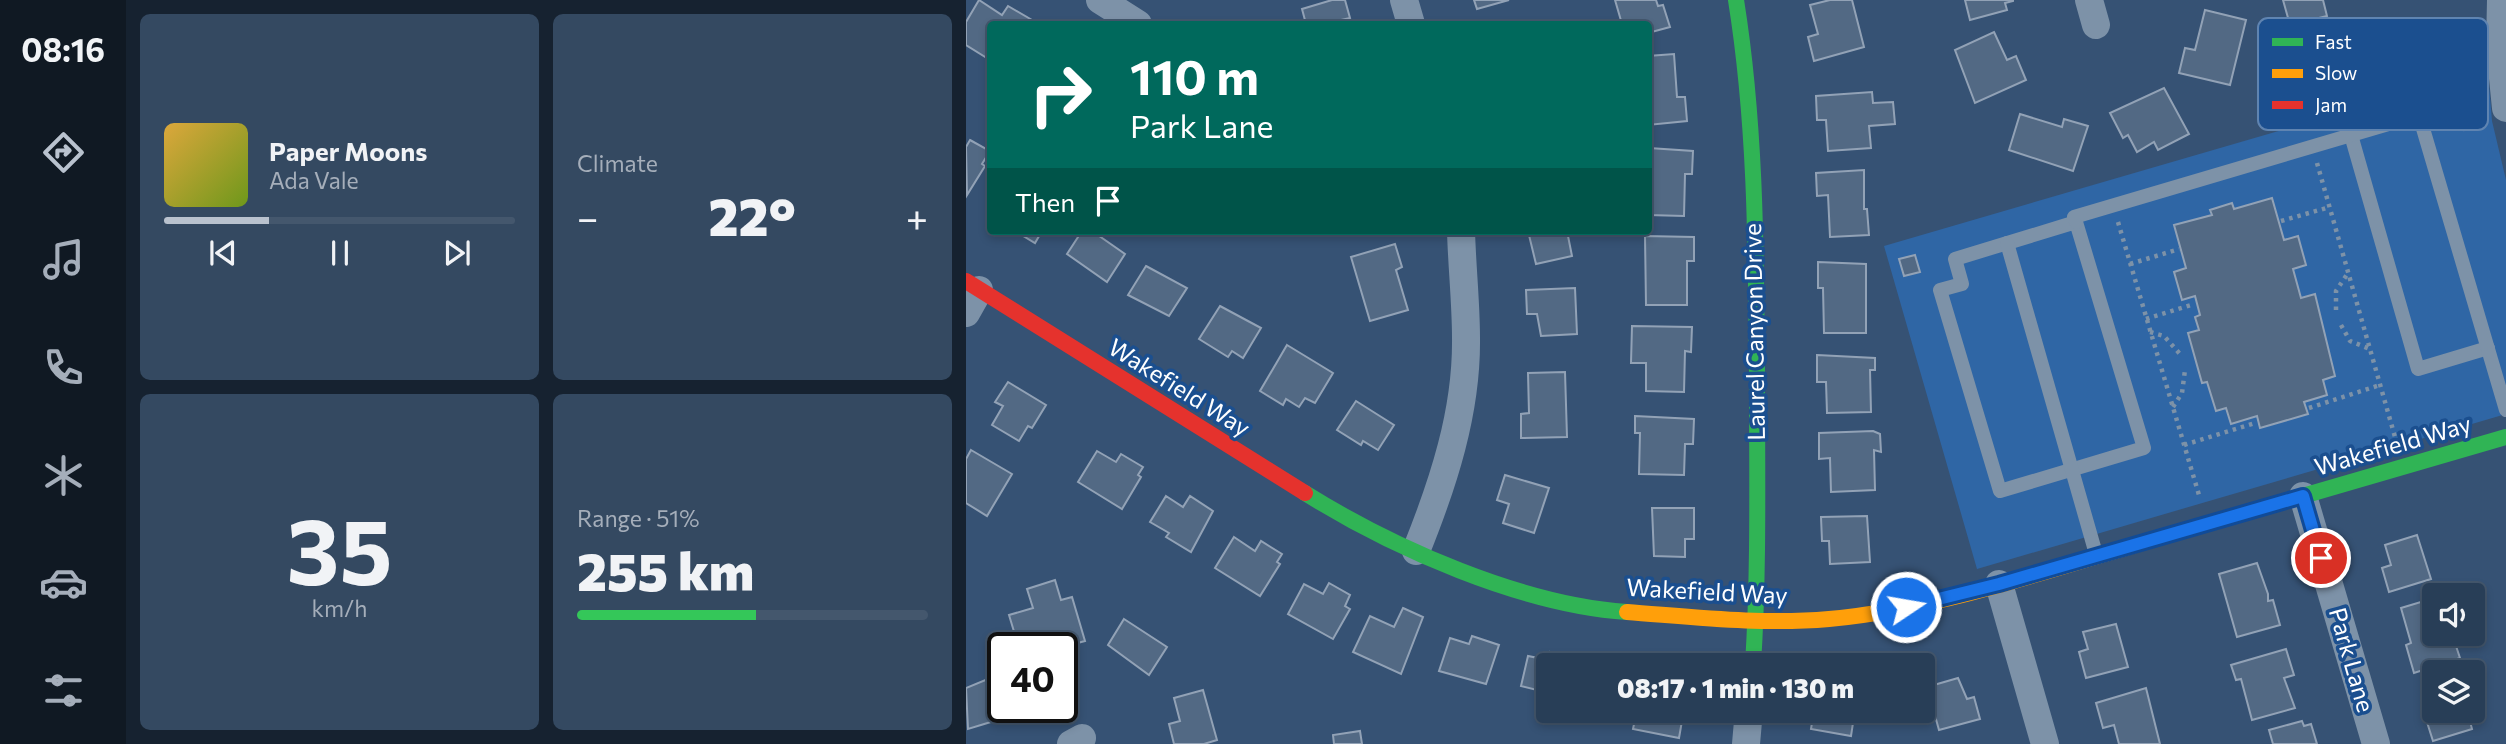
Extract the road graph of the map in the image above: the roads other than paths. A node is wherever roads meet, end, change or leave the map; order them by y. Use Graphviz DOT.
graph roads {
  1 [pos="1100,0"];
  2 [pos="1404,0"];
  3 [pos="1736,0"];
  4 [pos="2501,0"];
  5 [pos="1133,21"];
  6 [pos="1410,21"];
  7 [pos="2495,116"];
  8 [pos="2368,130"];
  9 [pos="2423,130"];
  10 [pos="2351,135"];
  11 [pos="2076,222"];
  12 [pos="1461,235"];
  13 [pos="2007,243"];
  14 [pos="970,295"];
  15 [pos="2488,348"];
  16 [pos="2506,410"];
  17 [pos="2506,438"];
  18 [pos="2071,470"];
  19 [pos="2303,496"];
  20 [pos="1416,551"];
  21 [pos="2096,556"];
  22 [pos="1999,584"];
  23 [pos="1757,621"];
  24 [pos="1754,653"];
  25 [pos="1748,723"];
  26 [pos="1746,744"];
  27 [pos="2045,744"];
  28 [pos="2376,744"];
  1 -- 5 [label="street"];
  2 -- 6 [label="street"];
  3 -- 23 [label="street, Laurel Canyon Drive"];
  4 -- 7 [label="street"];
  8 -- 10 [label="lane"];
  9 -- 15 [label="lane"];
  10 -- 11 [label="lane"];
  10 -- 15 [label="lane"];
  11 -- 13 [label="lane"];
  11 -- 18 [label="lane"];
  12 -- 20 [label="street"];
  13 -- 18 [label="lane"];
  13 -- 18 [label="lane"];
  14 -- 20 [label="street, Wakefield Way"];
  15 -- 16 [label="lane"];
  17 -- 19 [label="street, Wakefield Way"];
  18 -- 21 [label="lane"];
  19 -- 21 [label="street, Wakefield Way"];
  19 -- 28 [label="street, Park Lane"];
  20 -- 23 [label="street, Wakefield Way"];
  21 -- 22 [label="street, Wakefield Way"];
  22 -- 23 [label="street, Wakefield Way"];
  22 -- 27 [label="street"];
  23 -- 24 [label="street, Laurel Canyon Drive"];
  25 -- 26 [label="street"];
}
